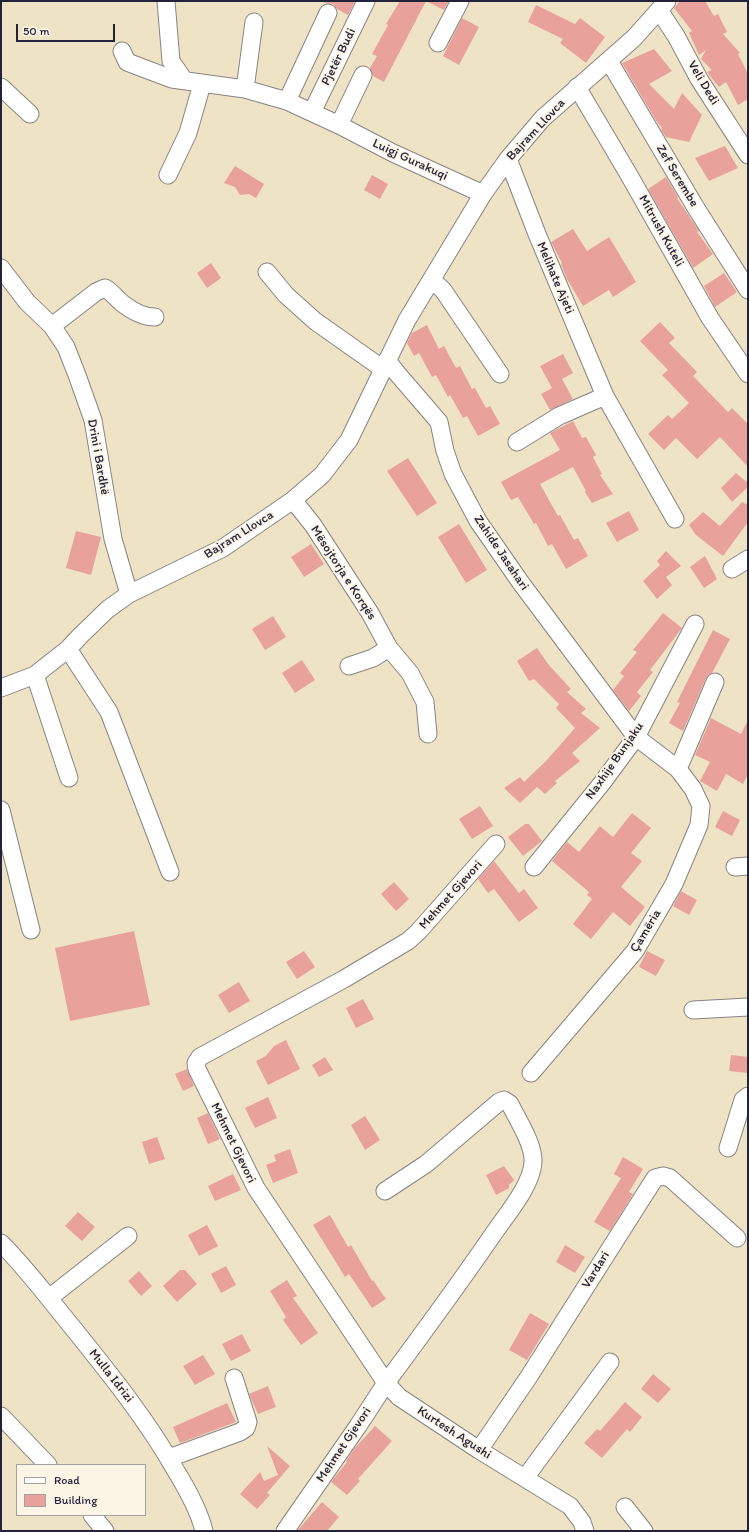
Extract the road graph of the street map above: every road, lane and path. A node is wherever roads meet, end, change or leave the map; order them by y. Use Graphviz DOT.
graph roads {
  1 [pos="166,1"];
  2 [pos="366,1"];
  3 [pos="460,1"];
  4 [pos="663,6"];
  5 [pos="328,13"];
  6 [pos="254,22"];
  7 [pos="438,43"];
  8 [pos="122,51"];
  9 [pos="609,61"];
  10 [pos="363,75"];
  11 [pos="184,80"];
  12 [pos="202,84"];
  13 [pos="576,87"];
  14 [pos="1,88"];
  15 [pos="245,89"];
  16 [pos="287,101"];
  17 [pos="312,112"];
  18 [pos="30,114"];
  19 [pos="339,125"];
  20 [pos="748,155"];
  21 [pos="508,159"];
  22 [pos="168,175"];
  23 [pos="482,194"];
  24 [pos="1,268"];
  25 [pos="267,272"];
  26 [pos="432,280"];
  27 [pos="748,290"];
  28 [pos="155,317"];
  29 [pos="52,326"];
  30 [pos="385,364"];
  31 [pos="500,374"];
  32 [pos="748,374"];
  33 [pos="605,396"];
  34 [pos="517,442"];
  35 [pos="293,500"];
  36 [pos="675,519"];
  37 [pos="748,559"];
  38 [pos="732,569"];
  39 [pos="129,594"];
  40 [pos="695,624"];
  41 [pos="389,648"];
  42 [pos="68,649"];
  43 [pos="349,666"];
  44 [pos="35,674"];
  45 [pos="715,682"];
  46 [pos="1,688"];
  47 [pos="428,734"];
  48 [pos="636,737"];
  49 [pos="678,769"];
  50 [pos="69,778"];
  51 [pos="1,810"];
  52 [pos="496,844"];
  53 [pos="534,867"];
  54 [pos="170,872"];
  55 [pos="31,930"];
  56 [pos="748,1007"];
  57 [pos="693,1010"];
  58 [pos="531,1073"];
  59 [pos="748,1096"];
  60 [pos="728,1148"];
  61 [pos="385,1191"];
  62 [pos="128,1236"];
  63 [pos="737,1238"];
  64 [pos="1,1243"];
  65 [pos="49,1298"];
  66 [pos="610,1362"];
  67 [pos="234,1378"];
  68 [pos="386,1383"];
  69 [pos="1,1416"];
  70 [pos="479,1450"];
  71 [pos="169,1458"];
  72 [pos="47,1464"];
  73 [pos="525,1478"];
  74 [pos="625,1507"];
  75 [pos="93,1516"];
  76 [pos="105,1531"];
  77 [pos="204,1531"];
  78 [pos="285,1531"];
  79 [pos="585,1531"];
  80 [pos="644,1531"];
  1 -- 11 [label="street"];
  2 -- 17 [label="street, Pjetër Budi"];
  3 -- 7 [label="street"];
  4 -- 9 [label="street, Bajram Llovca"];
  4 -- 20 [label="street, Veli Dedi"];
  5 -- 16 [label="street"];
  6 -- 15 [label="street"];
  8 -- 11 [label="street, Luigj Gurakuqi"];
  9 -- 13 [label="street, Bajram Llovca"];
  9 -- 27 [label="street, Zef Serembe"];
  10 -- 19 [label="street"];
  11 -- 12 [label="street, Luigj Gurakuqi"];
  12 -- 15 [label="street, Luigj Gurakuqi"];
  12 -- 22 [label="street"];
  13 -- 21 [label="street, Bajram Llovca"];
  13 -- 32 [label="street, Mitrush Kuteli"];
  14 -- 18 [label="street"];
  15 -- 16 [label="street, Luigj Gurakuqi"];
  16 -- 17 [label="street, Luigj Gurakuqi"];
  17 -- 19 [label="street, Luigj Gurakuqi"];
  19 -- 23 [label="street, Luigj Gurakuqi"];
  21 -- 23 [label="street, Bajram Llovca"];
  21 -- 33 [label="street, Melihate Ajeti"];
  23 -- 26 [label="street, Bajram Llovca"];
  24 -- 29 [label="street, Drini i Bardhë"];
  25 -- 30 [label="street"];
  26 -- 30 [label="street, Bajram Llovca"];
  26 -- 31 [label="street"];
  28 -- 29 [label="street"];
  29 -- 39 [label="street, Drini i Bardhë"];
  30 -- 35 [label="street, Bajram Llovca"];
  30 -- 48 [label="street, Zahide Jasahari"];
  33 -- 34 [label="street"];
  33 -- 36 [label="street, Melihate Ajeti"];
  35 -- 39 [label="street, Bajram Llovca"];
  35 -- 41 [label="street, Mësojtorja e Korqës"];
  37 -- 38 [label="street"];
  39 -- 42 [label="street, Bajram Llovca"];
  40 -- 48 [label="street, Naxhije Bunjaku"];
  41 -- 43 [label="street"];
  41 -- 47 [label="street, Mësojtorja e Korqës"];
  42 -- 44 [label="street, Bajram Llovca"];
  42 -- 54 [label="street"];
  44 -- 46 [label="street, Bajram Llovca"];
  44 -- 50 [label="street"];
  45 -- 49 [label="street"];
  48 -- 49 [label="street, Çamëria"];
  48 -- 53 [label="street, Naxhije Bunjaku"];
  49 -- 58 [label="street, Çamëria"];
  51 -- 55 [label="street"];
  52 -- 68 [label="street, Mehmet Gjevori"];
  56 -- 57 [label="street"];
  59 -- 60 [label="street"];
  61 -- 68 [label="street"];
  62 -- 65 [label="street"];
  63 -- 70 [label="street, Vardari"];
  64 -- 65 [label="street, Mulla Idrizi"];
  65 -- 71 [label="street, Mulla Idrizi"];
  66 -- 73 [label="street"];
  67 -- 71 [label="street"];
  68 -- 70 [label="street, Kurtesh Agushi"];
  68 -- 78 [label="street, Mehmet Gjevori"];
  69 -- 72 [label="street"];
  70 -- 73 [label="street, Kurtesh Agushi"];
  71 -- 77 [label="street, Mulla Idrizi"];
  73 -- 79 [label="street, Kurtesh Agushi"];
  74 -- 80 [label="street"];
  75 -- 76 [label="street"];
}
